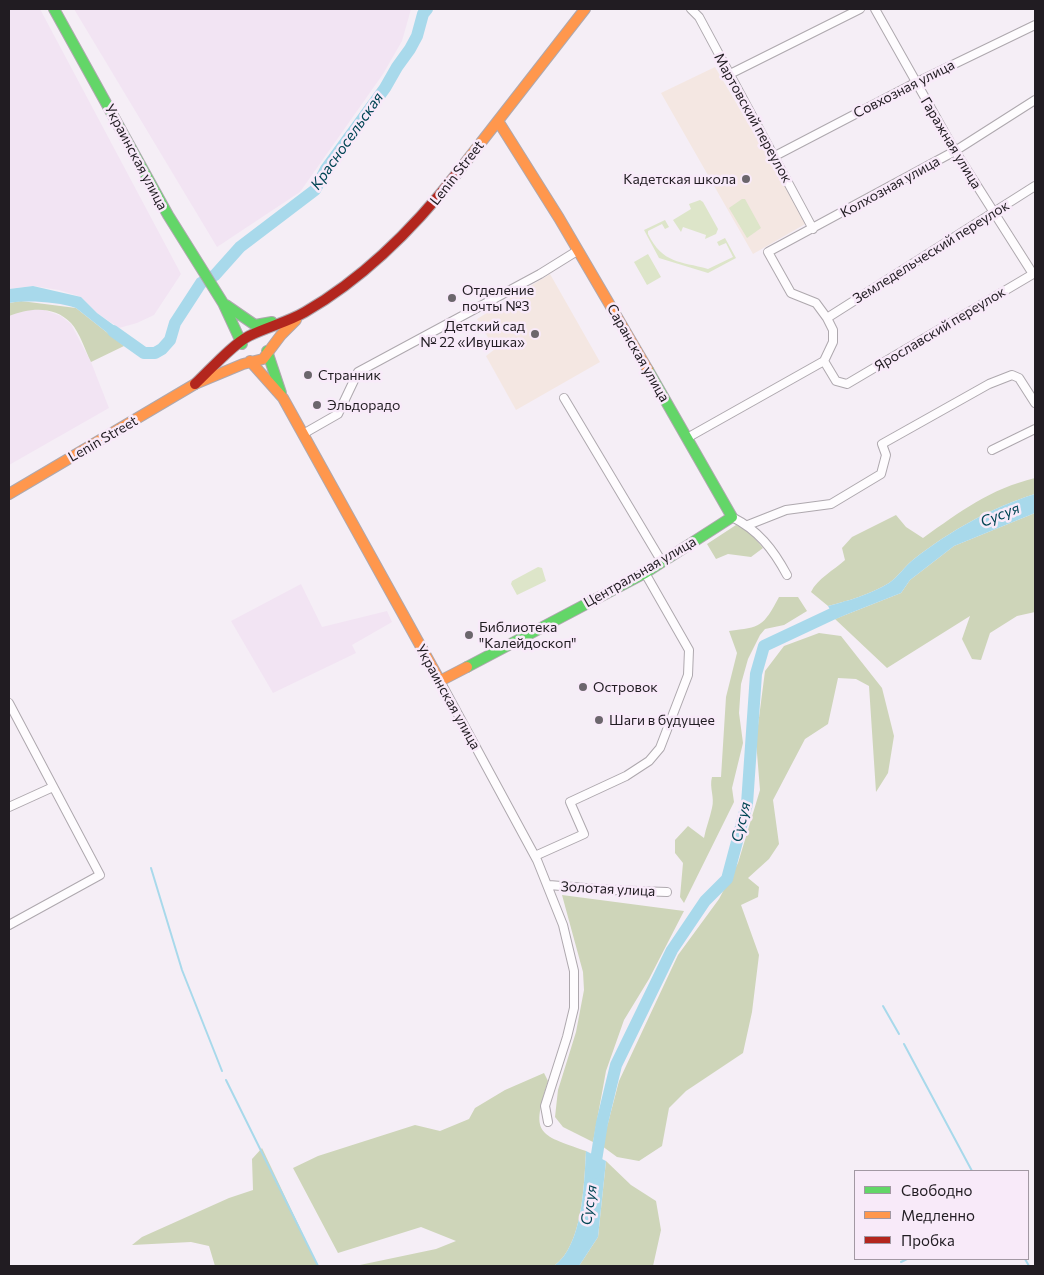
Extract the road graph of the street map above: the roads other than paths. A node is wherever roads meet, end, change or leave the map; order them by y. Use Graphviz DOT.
graph roads {
  1 [pos="54,9"];
  2 [pos="585,9"];
  3 [pos="691,9"];
  4 [pos="860,9"];
  5 [pos="875,9"];
  6 [pos="1035,24"];
  7 [pos="728,75"];
  8 [pos="915,83"];
  9 [pos="1035,100"];
  10 [pos="498,121"];
  11 [pos="955,151"];
  12 [pos="773,157"];
  13 [pos="1035,186"];
  14 [pos="994,212"];
  15 [pos="813,229"];
  16 [pos="577,251"];
  17 [pos="1032,274"];
  18 [pos="221,300"];
  19 [pos="304,313"];
  20 [pos="827,318"];
  21 [pos="257,336"];
  22 [pos="242,344"];
  23 [pos="267,351"];
  24 [pos="224,359"];
  25 [pos="250,361"];
  26 [pos="824,361"];
  27 [pos="196,384"];
  28 [pos="283,398"];
  29 [pos="564,398"];
  30 [pos="1035,403"];
  31 [pos="1035,429"];
  32 [pos="303,434"];
  33 [pos="687,438"];
  34 [pos="992,450"];
  35 [pos="10,494"];
  36 [pos="732,517"];
  37 [pos="748,525"];
  38 [pos="662,562"];
  39 [pos="645,573"];
  40 [pos="787,575"];
  41 [pos="440,681"];
  42 [pos="9,703"];
  43 [pos="53,787"];
  44 [pos="9,807"];
  45 [pos="535,856"];
  46 [pos="549,885"];
  47 [pos="667,892"];
  48 [pos="9,925"];
  49 [pos="548,1122"];
  1 -- 18 [label="main road, Украинская улица"];
  2 -- 10 [label="main road, Lenin Street"];
  3 -- 7 [label="street, Мартовский переулок"];
  4 -- 7 [label="street"];
  5 -- 8 [label="street, Гаражная улица"];
  6 -- 8 [label="street, Совхозная улица"];
  7 -- 12 [label="street, Мартовский переулок"];
  8 -- 11 [label="street, Гаражная улица"];
  8 -- 12 [label="street, Совхозная улица"];
  9 -- 11 [label="street, Колхозная улица"];
  10 -- 16 [label="main road, Саранская улица"];
  10 -- 19 [label="main road, Lenin Street"];
  11 -- 14 [label="street, Гаражная улица"];
  11 -- 15 [label="street, Колхозная улица"];
  12 -- 15 [label="street, Мартовский переулок"];
  13 -- 14 [label="street, Земледельческий переулок"];
  14 -- 17 [label="street, Гаражная улица"];
  14 -- 20 [label="street, Земледельческий переулок"];
  15 -- 20 [label="street, Колхозная улица"];
  16 -- 32 [label="street"];
  16 -- 33 [label="main road, Саранская улица"];
  17 -- 26 [label="street, Ярославский переулок"];
  18 -- 19 [label="main road"];
  18 -- 21 [label="main road, Украинская улица"];
  18 -- 22 [label="main road, Украинская улица"];
  18 -- 24 [label="main road"];
  19 -- 21 [label="main road, Lenin Street"];
  19 -- 23 [label="main road, Lenin Street"];
  20 -- 26 [label="street"];
  21 -- 22 [label="main road"];
  21 -- 23 [label="main road, Украинская улица"];
  22 -- 24 [label="main road, Lenin Street"];
  22 -- 25 [label="main road, Украинская улица"];
  23 -- 25 [label="main road"];
  23 -- 28 [label="main road, Украинская улица"];
  24 -- 27 [label="main road, Lenin Street"];
  25 -- 27 [label="main road, Lenin Street"];
  25 -- 28 [label="main road, Украинская улица"];
  26 -- 33 [label="street"];
  27 -- 35 [label="main road, Lenin Street"];
  28 -- 32 [label="main road, Украинская улица"];
  29 -- 38 [label="street"];
  30 -- 37 [label="street"];
  31 -- 34 [label="street"];
  32 -- 41 [label="main road, Украинская улица"];
  33 -- 36 [label="main road, Саранская улица"];
  36 -- 37 [label="street"];
  36 -- 38 [label="main road, Центральная улица"];
  37 -- 40 [label="street"];
  38 -- 39 [label="main road, Центральная улица"];
  39 -- 41 [label="main road, Центральная улица"];
  39 -- 45 [label="street"];
  41 -- 45 [label="street, Украинская улица"];
  42 -- 43 [label="street"];
  43 -- 44 [label="street"];
  43 -- 48 [label="street"];
  45 -- 46 [label="street, Украинская улица"];
  46 -- 47 [label="street, Золотая улица"];
  46 -- 49 [label="street, Украинская улица"];
}
